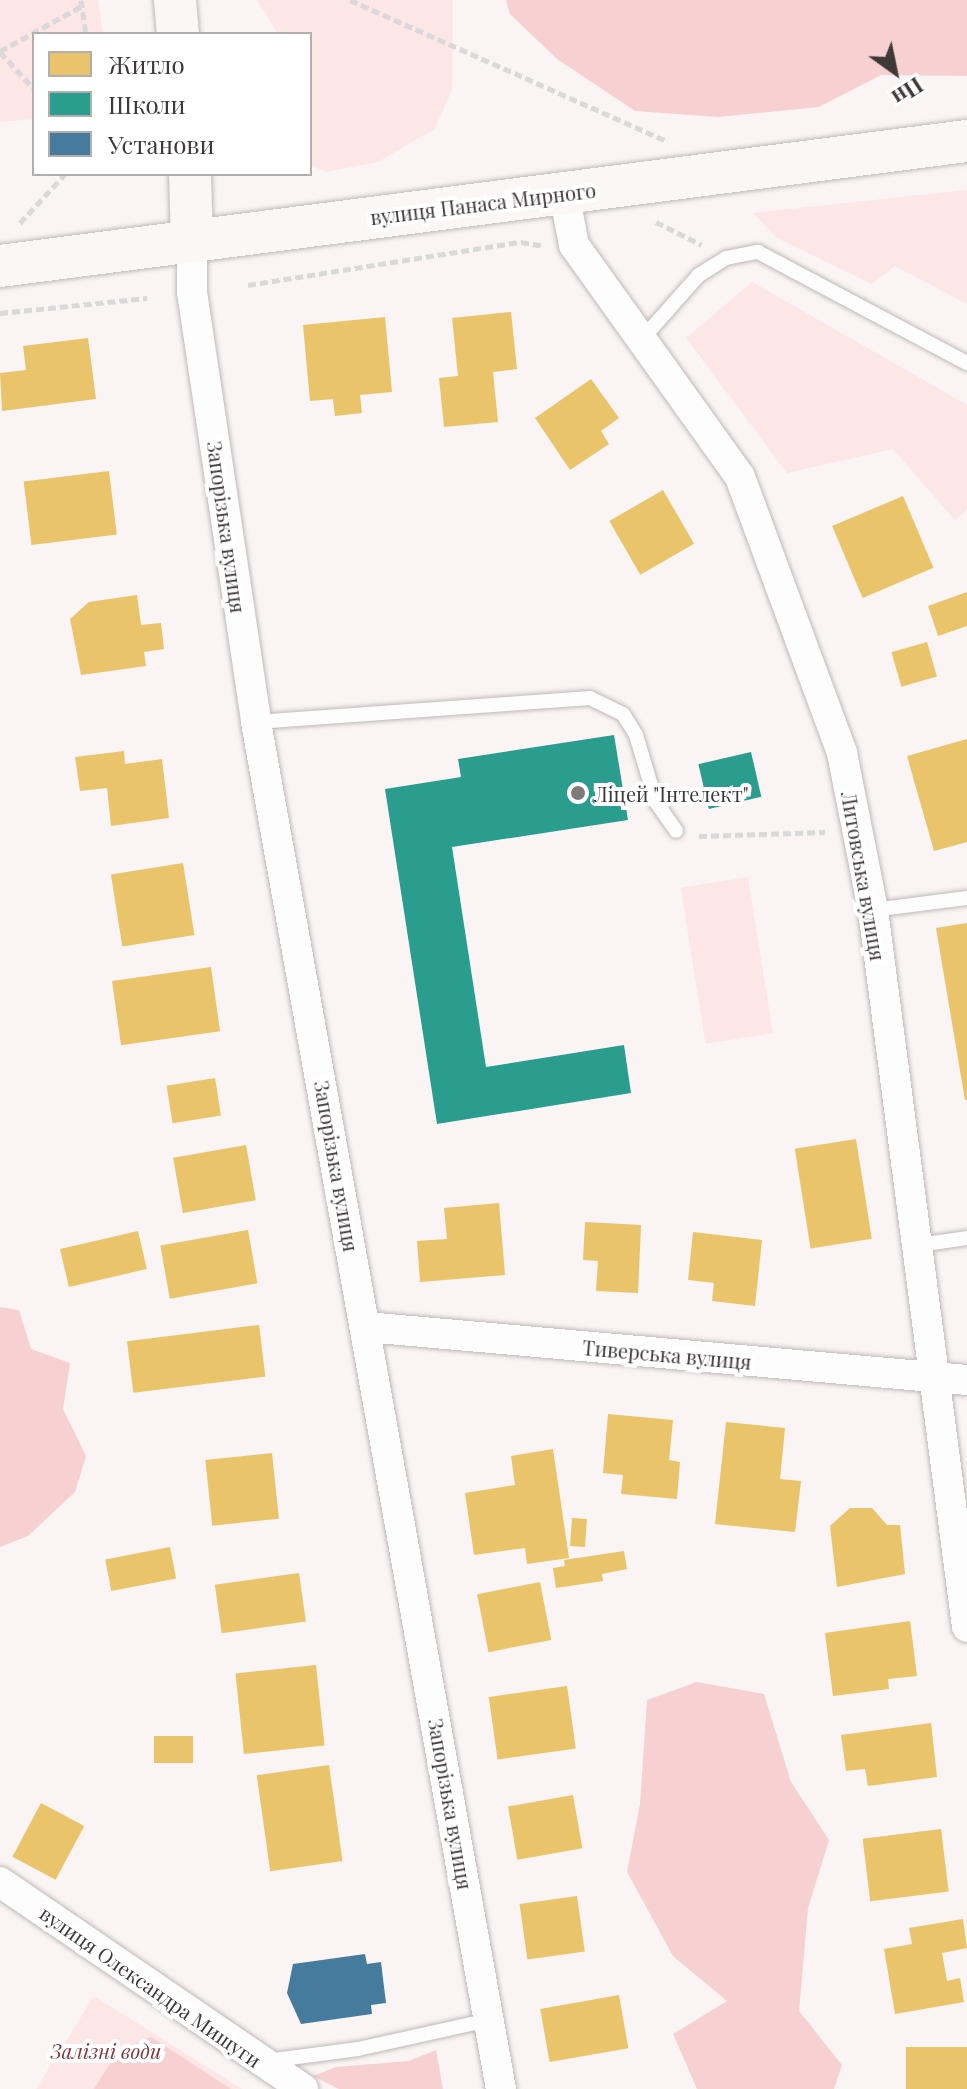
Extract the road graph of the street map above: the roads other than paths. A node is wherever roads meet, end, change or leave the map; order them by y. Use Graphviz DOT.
graph roads {
  1 [pos="175,0"];
  2 [pos="178,32"];
  3 [pos="967,141"];
  4 [pos="190,176"];
  5 [pos="564,193"];
  6 [pos="192,241"];
  7 [pos="6,249"];
  8 [pos="643,338"];
  9 [pos="967,363"];
  10 [pos="256,722"];
  11 [pos="676,831"];
  12 [pos="967,898"];
  13 [pos="873,910"];
  14 [pos="967,1238"];
  15 [pos="919,1245"];
  16 [pos="366,1327"];
  17 [pos="937,1379"];
  18 [pos="967,1380"];
  19 [pos="967,1627"];
  20 [pos="0,1882"];
  21 [pos="490,2020"];
  22 [pos="262,2062"];
  23 [pos="303,2089"];
  24 [pos="501,2089"];
  1 -- 2 [label="street"];
  3 -- 5 [label="street, вулиця Панаса Мирного"];
  4 -- 6 [label="street"];
  5 -- 6 [label="street, вулиця Панаса Мирного"];
  5 -- 8 [label="street, Литовська вулиця"];
  6 -- 7 [label="street, вулиця Панаса Мирного"];
  6 -- 10 [label="street, Запорізька вулиця"];
  8 -- 9 [label="lane"];
  8 -- 13 [label="street, Литовська вулиця"];
  10 -- 11 [label="lane"];
  10 -- 16 [label="street, Запорізька вулиця"];
  12 -- 13 [label="lane"];
  13 -- 15 [label="street, Литовська вулиця"];
  14 -- 15 [label="lane"];
  15 -- 17 [label="street, Литовська вулиця"];
  16 -- 17 [label="street, Тиверська вулиця"];
  16 -- 21 [label="street, Запорізька вулиця"];
  17 -- 18 [label="street, Тиверська вулиця"];
  17 -- 19 [label="street, Литовська вулиця"];
  20 -- 22 [label="street, вулиця Олександра Мишуги"];
  21 -- 22 [label="lane"];
  21 -- 24 [label="street, Запорізька вулиця"];
  22 -- 23 [label="street, вулиця Олександра Мишуги"];
}
